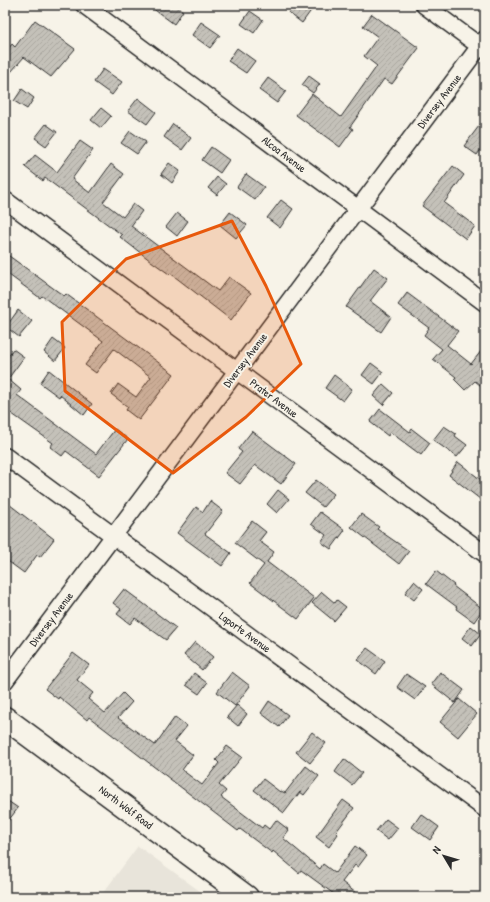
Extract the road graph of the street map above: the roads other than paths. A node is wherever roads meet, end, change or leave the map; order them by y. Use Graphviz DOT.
graph roads {
  1 [pos="84,5"];
  2 [pos="424,5"];
  3 [pos="483,45"];
  4 [pos="5,200"];
  5 [pos="358,209"];
  6 [pos="485,303"];
  7 [pos="237,371"];
  8 [pos="5,456"];
  9 [pos="114,535"];
  10 [pos="485,554"];
  11 [pos="5,681"];
  12 [pos="5,718"];
  13 [pos="485,809"];
  14 [pos="247,897"];
  1 -- 5 [label="street, Alcoa Avenue"];
  2 -- 3 [label="street"];
  3 -- 5 [label="street, Diversey Avenue"];
  4 -- 7 [label="street, Prater Avenue"];
  5 -- 6 [label="street, Alcoa Avenue"];
  5 -- 7 [label="street, Diversey Avenue"];
  7 -- 9 [label="street, Diversey Avenue"];
  7 -- 10 [label="street, Prater Avenue"];
  8 -- 9 [label="street, Laporte Avenue"];
  9 -- 11 [label="street, Diversey Avenue"];
  9 -- 13 [label="street, Laporte Avenue"];
  12 -- 14 [label="main road, North Wolf Road"];
}
